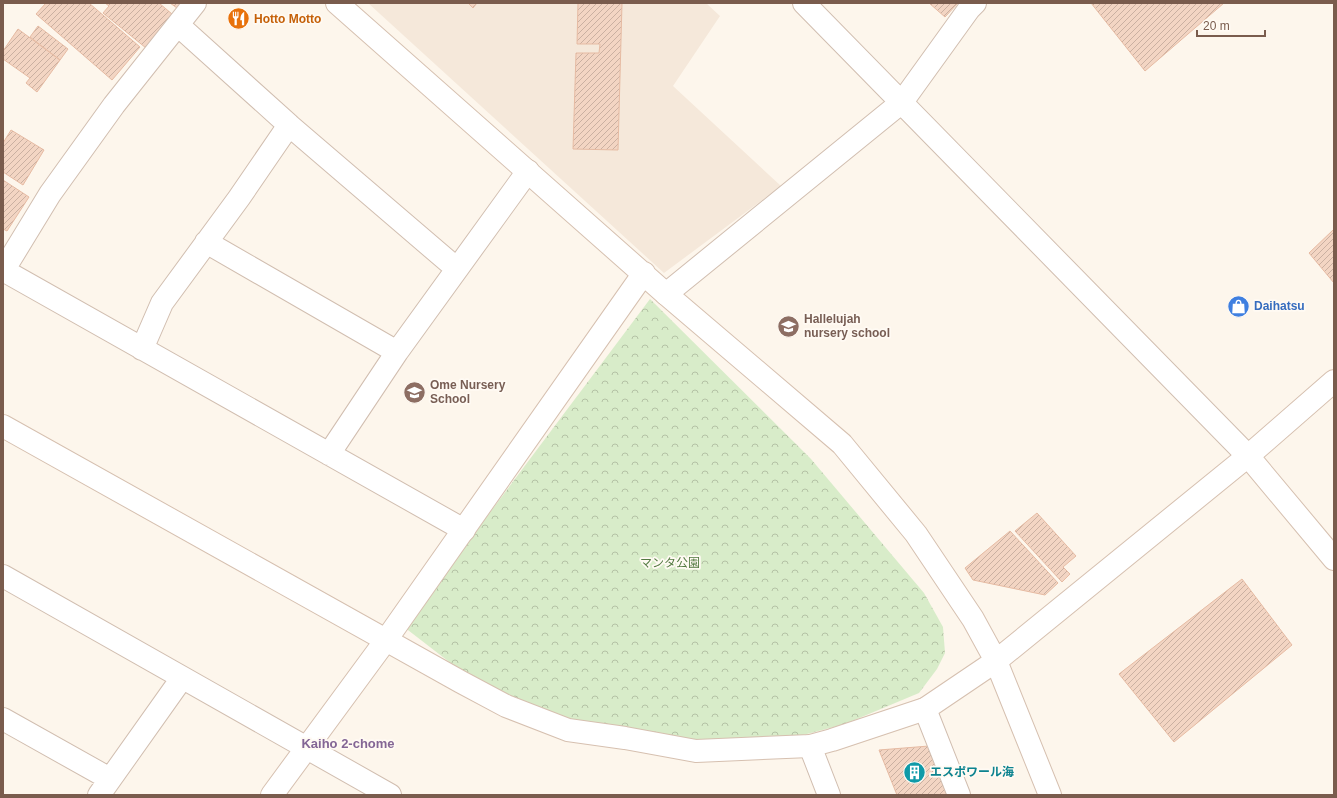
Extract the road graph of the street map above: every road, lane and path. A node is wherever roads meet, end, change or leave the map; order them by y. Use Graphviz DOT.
graph roads {
  1 [pos="195,3"];
  2 [pos="337,3"];
  3 [pos="804,3"];
  4 [pos="975,3"];
  5 [pos="178,25"];
  6 [pos="902,102"];
  7 [pos="289,125"];
  8 [pos="528,171"];
  9 [pos="206,242"];
  10 [pos="457,269"];
  11 [pos="3,270"];
  12 [pos="644,274"];
  13 [pos="666,294"];
  14 [pos="142,349"];
  15 [pos="397,352"];
  16 [pos="1334,381"];
  17 [pos="3,426"];
  18 [pos="329,454"];
  19 [pos="1248,456"];
  20 [pos="464,530"];
  21 [pos="1334,559"];
  22 [pos="3,576"];
  23 [pos="386,640"];
  24 [pos="996,661"];
  25 [pos="182,678"];
  26 [pos="925,709"];
  27 [pos="3,719"];
  28 [pos="810,746"];
  29 [pos="307,748"];
  30 [pos="105,787"];
  31 [pos="272,795"];
  32 [pos="390,795"];
  33 [pos="829,795"];
  34 [pos="959,795"];
  35 [pos="1050,795"];
  1 -- 5 [label="street"];
  2 -- 8 [label="street"];
  3 -- 6 [label="street"];
  4 -- 6 [label="street"];
  5 -- 7 [label="street"];
  5 -- 11 [label="street"];
  6 -- 13 [label="street"];
  6 -- 19 [label="street"];
  7 -- 9 [label="street"];
  7 -- 10 [label="street"];
  8 -- 10 [label="street"];
  8 -- 12 [label="street"];
  9 -- 14 [label="street"];
  9 -- 15 [label="street"];
  10 -- 15 [label="street"];
  11 -- 14 [label="street"];
  12 -- 13 [label="street"];
  12 -- 20 [label="street"];
  13 -- 24 [label="street"];
  14 -- 18 [label="street"];
  15 -- 18 [label="street"];
  16 -- 19 [label="street"];
  17 -- 23 [label="street"];
  18 -- 20 [label="street"];
  19 -- 21 [label="street"];
  19 -- 24 [label="street"];
  20 -- 23 [label="street"];
  22 -- 25 [label="street"];
  23 -- 28 [label="street"];
  23 -- 29 [label="street"];
  24 -- 26 [label="street"];
  24 -- 35 [label="street"];
  25 -- 29 [label="street"];
  25 -- 30 [label="street"];
  26 -- 28 [label="street"];
  26 -- 34 [label="street"];
  27 -- 30 [label="street"];
  28 -- 33 [label="street"];
  29 -- 31 [label="street"];
  29 -- 32 [label="street"];
}
